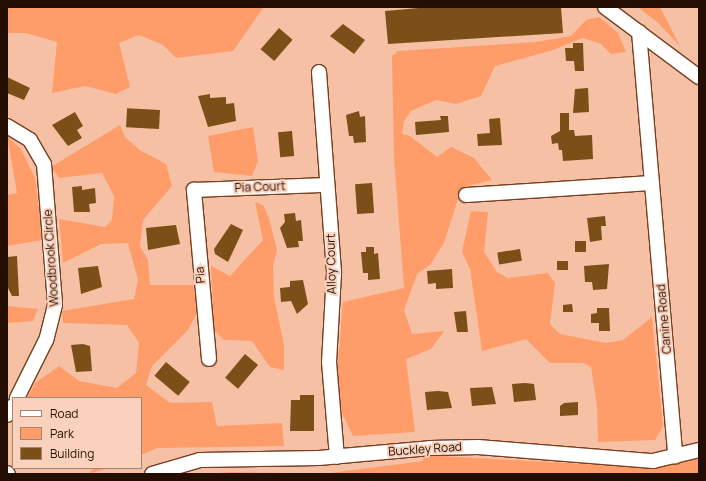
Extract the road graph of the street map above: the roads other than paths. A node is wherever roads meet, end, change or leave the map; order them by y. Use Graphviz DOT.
graph roads {
  1 [pos="605,7"];
  2 [pos="638,32"];
  3 [pos="319,72"];
  4 [pos="699,78"];
  5 [pos="7,126"];
  6 [pos="652,183"];
  7 [pos="327,185"];
  8 [pos="194,190"];
  9 [pos="466,195"];
  10 [pos="209,359"];
  11 [pos="18,397"];
  12 [pos="699,450"];
  13 [pos="675,456"];
  14 [pos="338,457"];
  15 [pos="152,474"];
  1 -- 2 [label="street"];
  2 -- 4 [label="street"];
  2 -- 6 [label="street, Canine Road"];
  3 -- 7 [label="street, Alloy Court"];
  5 -- 11 [label="street, Woodbrook Circle"];
  6 -- 9 [label="street"];
  6 -- 13 [label="street, Canine Road"];
  7 -- 8 [label="street, Pia Court"];
  7 -- 14 [label="street, Alloy Court"];
  8 -- 10 [label="street, Pia"];
  12 -- 13 [label="street, Buckley Road"];
  13 -- 14 [label="street, Buckley Road"];
  14 -- 15 [label="street, Buckley Road"];
}
